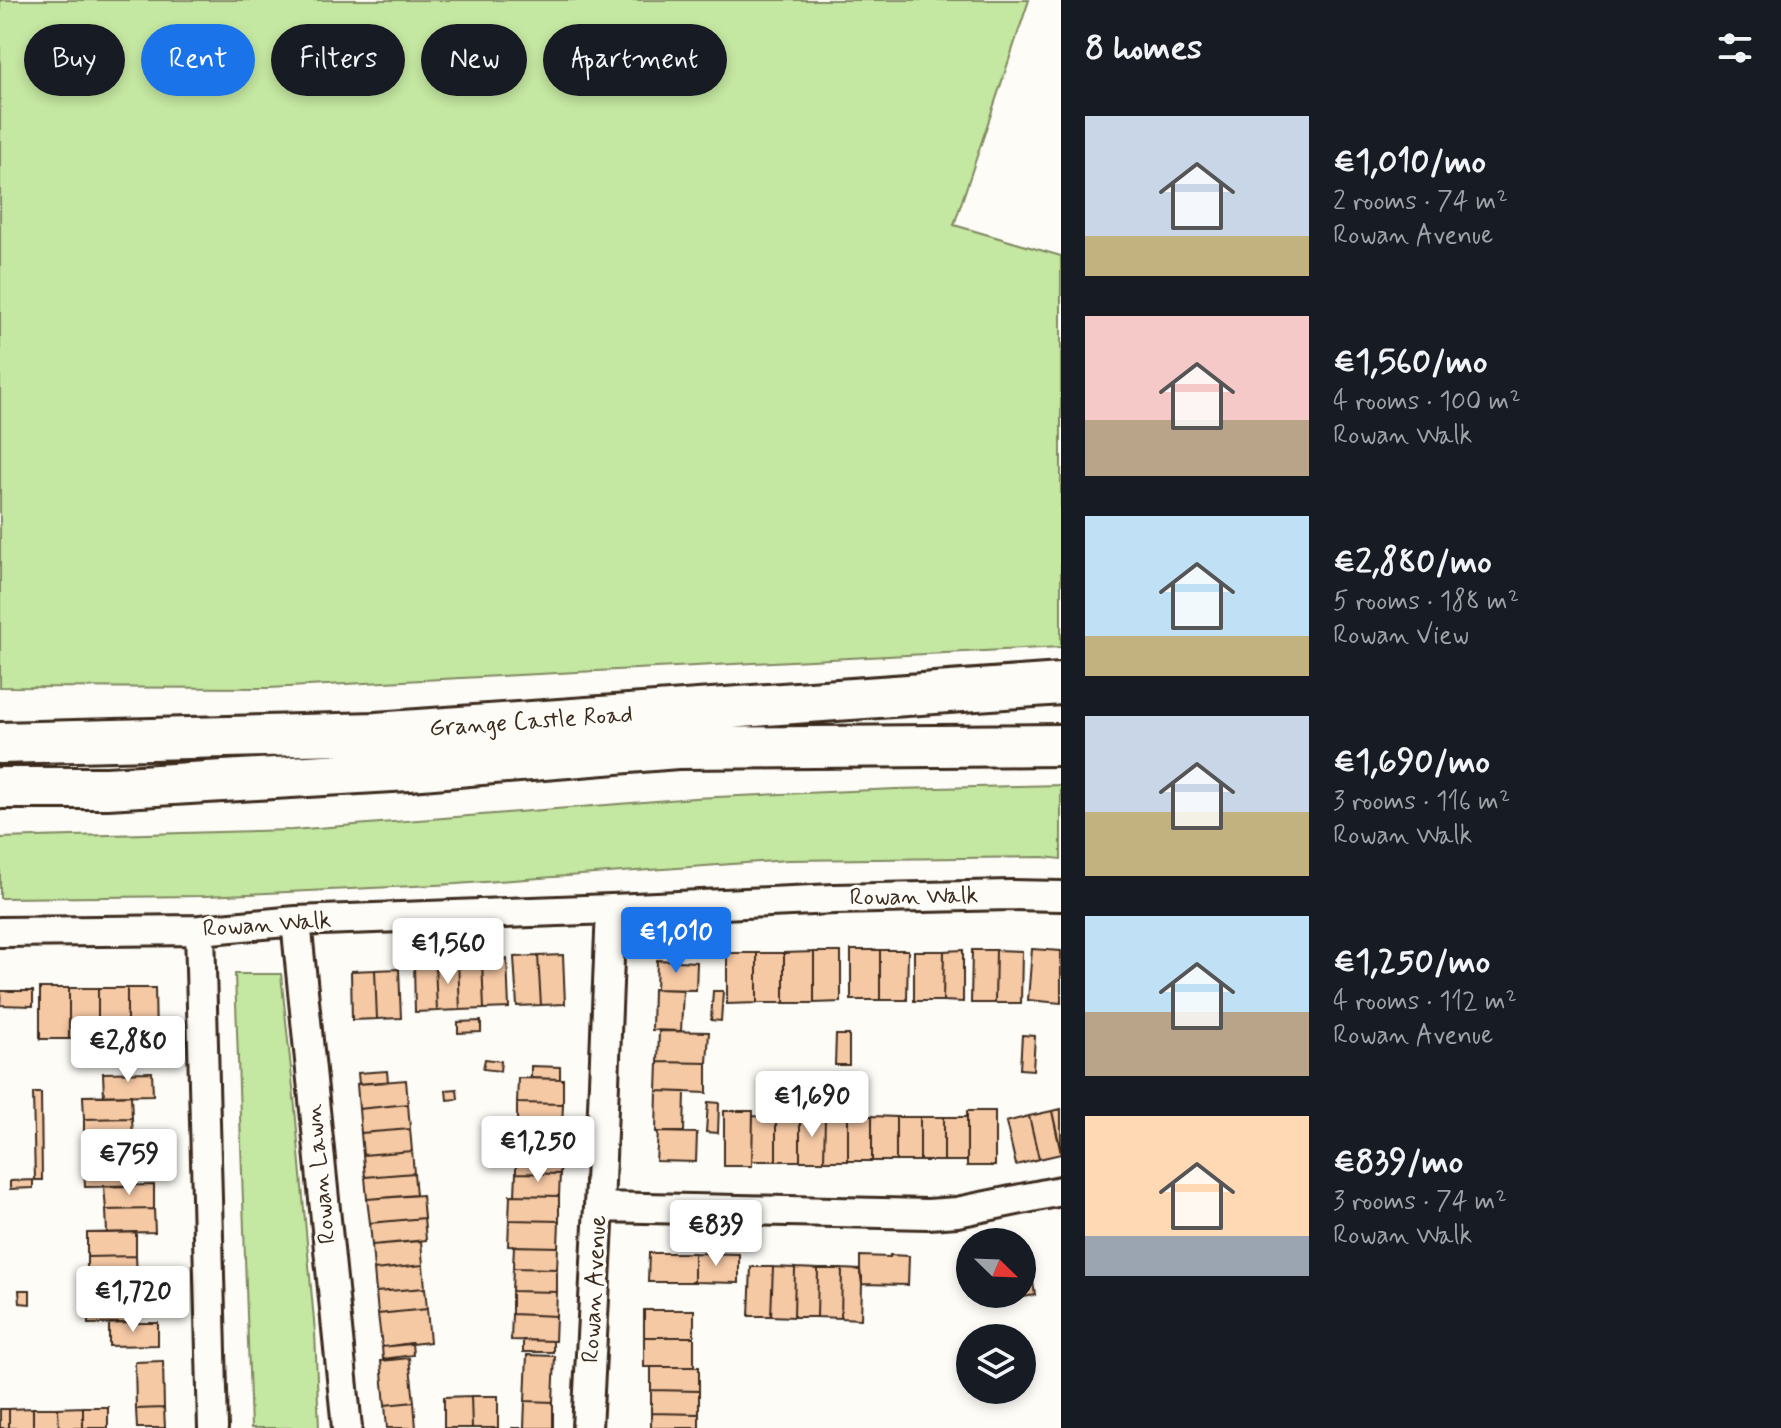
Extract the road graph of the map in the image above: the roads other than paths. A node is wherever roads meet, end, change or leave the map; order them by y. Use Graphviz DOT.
graph roads {
  1 [pos="1061,684"];
  2 [pos="0,743"];
  3 [pos="1061,745"];
  4 [pos="0,788"];
  5 [pos="1061,896"];
  6 [pos="611,909"];
  7 [pos="296,921"];
  8 [pos="200,930"];
  9 [pos="0,932"];
  10 [pos="1061,1191"];
  11 [pos="599,1207"];
  12 [pos="213,1428"];
  13 [pos="347,1428"];
  14 [pos="587,1428"];
  1 -- 2 [label="main road, Grange Castle Road"];
  3 -- 4 [label="main road, Grange Castle Road"];
  5 -- 6 [label="street, Rowan Walk"];
  6 -- 7 [label="street, Rowan Walk"];
  6 -- 11 [label="street, Rowan Avenue"];
  7 -- 8 [label="street, Rowan Walk"];
  7 -- 13 [label="street, Rowan Lawn"];
  8 -- 9 [label="street, Rowan Walk"];
  8 -- 12 [label="street"];
  10 -- 11 [label="street"];
  11 -- 14 [label="street, Rowan Avenue"];
}
